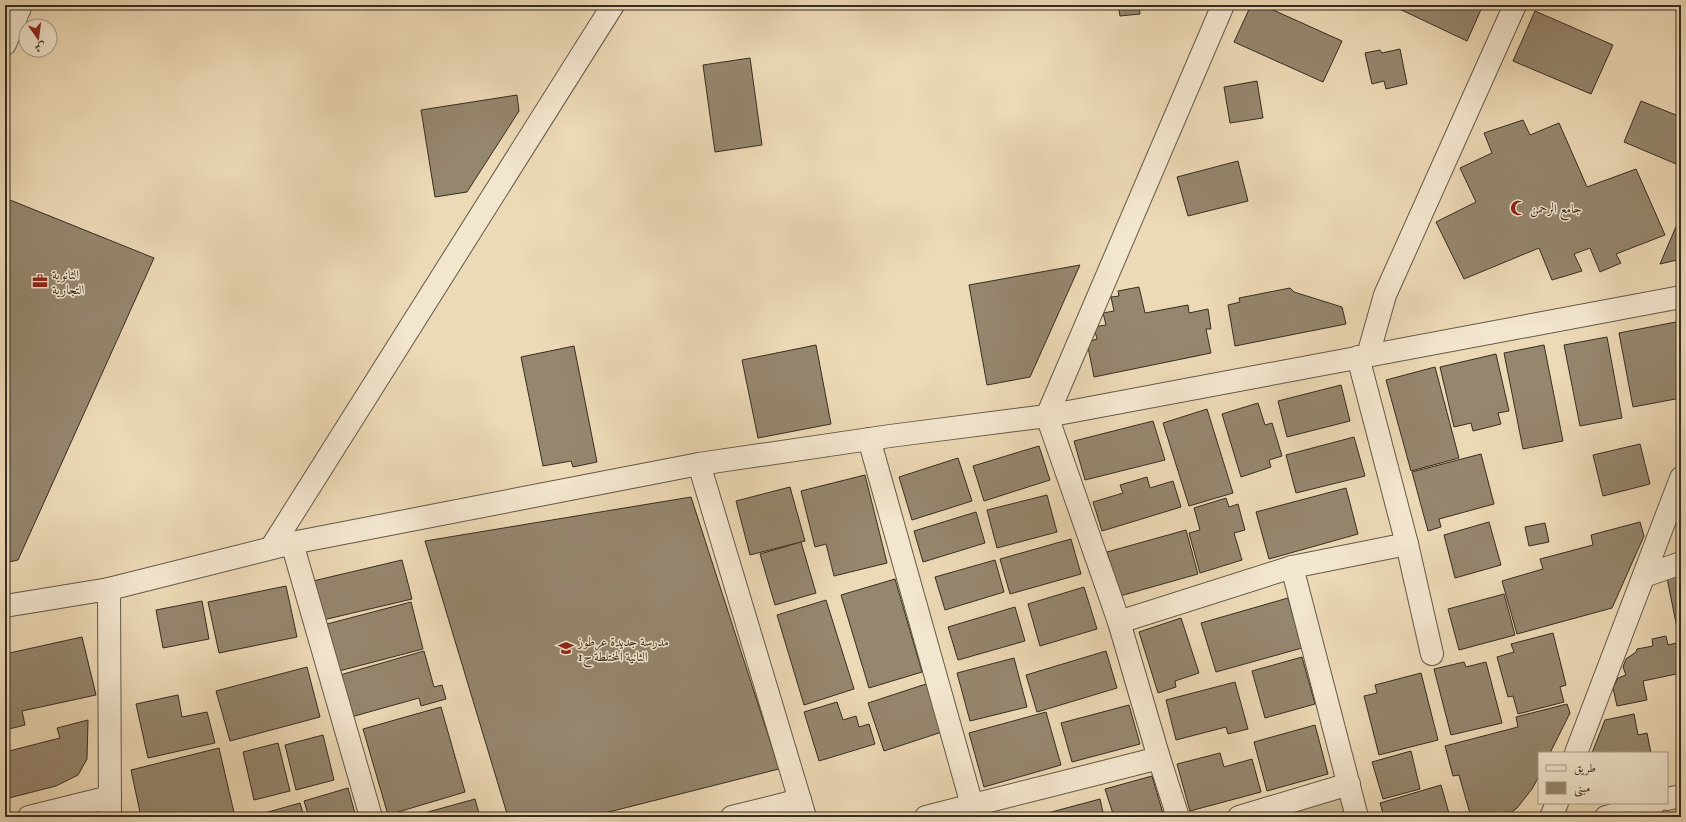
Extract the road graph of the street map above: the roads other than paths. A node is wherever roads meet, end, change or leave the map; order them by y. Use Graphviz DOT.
graph roads {
  1 [pos="21,5"];
  2 [pos="613,5"];
  3 [pos="1223,5"];
  4 [pos="1515,5"];
  5 [pos="5,44"];
  6 [pos="1681,297"];
  7 [pos="1363,356"];
  8 [pos="1047,416"];
  9 [pos="869,439"];
  10 [pos="699,464"];
  11 [pos="1681,478"];
  12 [pos="292,543"];
  13 [pos="1407,544"];
  14 [pos="271,548"];
  15 [pos="1681,562"];
  16 [pos="1292,567"];
  17 [pos="1644,576"];
  18 [pos="109,588"];
  19 [pos="5,606"];
  20 [pos="1119,622"];
  21 [pos="1432,654"];
  22 [pos="1576,752"];
  23 [pos="1159,758"];
  24 [pos="1348,784"];
  25 [pos="1681,796"];
  26 [pos="1668,800"];
  27 [pos="1557,804"];
  28 [pos="1652,804"];
  29 [pos="972,805"];
  30 [pos="110,807"];
  31 [pos="802,808"];
  32 [pos="29,817"];
  33 [pos="371,817"];
  34 [pos="732,817"];
  35 [pos="926,817"];
  36 [pos="1178,817"];
  37 [pos="1239,817"];
  38 [pos="1357,817"];
  39 [pos="1551,817"];
  40 [pos="1606,817"];
  1 -- 5 [label="street"];
  2 -- 14 [label="street"];
  3 -- 8 [label="street"];
  4 -- 7 [label="street"];
  6 -- 7 [label="street"];
  7 -- 8 [label="street"];
  7 -- 13 [label="street"];
  8 -- 9 [label="street"];
  8 -- 20 [label="street"];
  9 -- 10 [label="street"];
  9 -- 29 [label="street"];
  10 -- 12 [label="street"];
  10 -- 31 [label="street"];
  11 -- 17 [label="street"];
  12 -- 14 [label="street"];
  12 -- 33 [label="street"];
  13 -- 16 [label="street"];
  13 -- 21 [label="street"];
  14 -- 18 [label="street"];
  15 -- 17 [label="street"];
  16 -- 20 [label="street"];
  16 -- 24 [label="street"];
  17 -- 22 [label="street"];
  18 -- 19 [label="street"];
  18 -- 30 [label="street"];
  20 -- 23 [label="street"];
  23 -- 29 [label="street"];
  23 -- 36 [label="street"];
  24 -- 37 [label="street"];
  24 -- 38 [label="street"];
  25 -- 26 [label="street"];
  27 -- 39 [label="street"];
  28 -- 40 [label="street"];
  29 -- 35 [label="street"];
  30 -- 32 [label="street"];
  31 -- 34 [label="street"];
}
